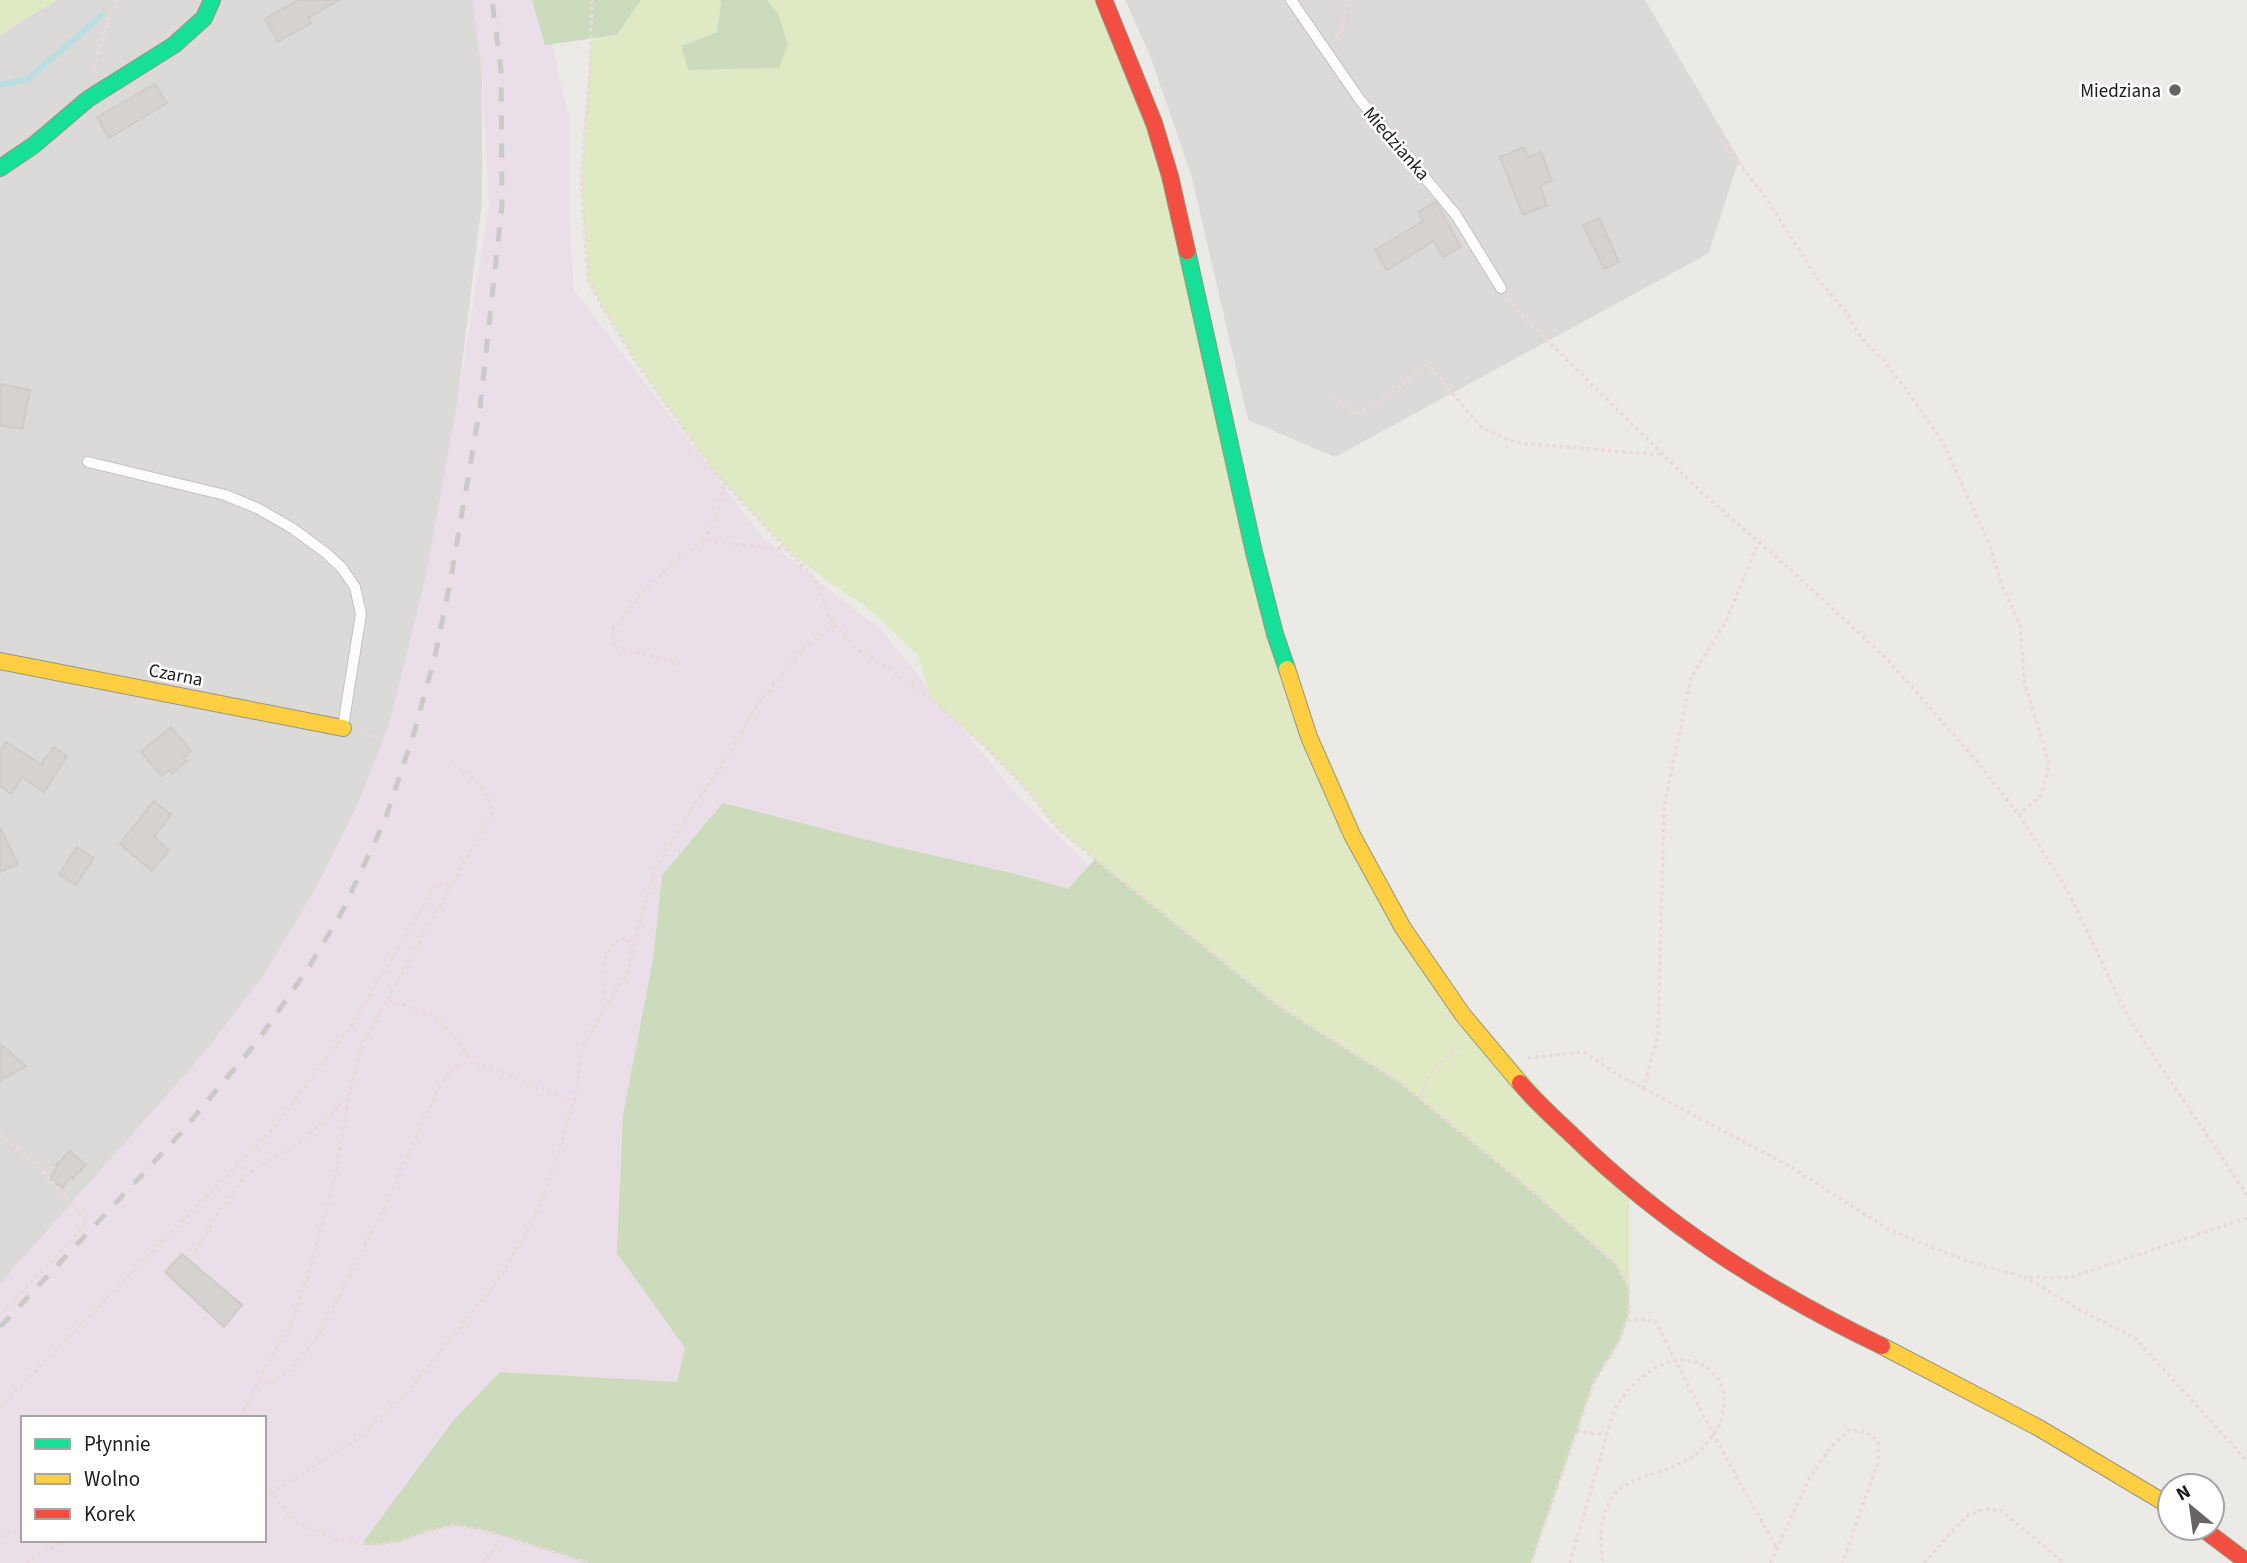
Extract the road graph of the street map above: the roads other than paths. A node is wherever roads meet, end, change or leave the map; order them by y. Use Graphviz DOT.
graph roads {
  1 [pos="212,0"];
  2 [pos="1104,0"];
  3 [pos="1291,0"];
  4 [pos="0,169"];
  5 [pos="1501,288"];
  6 [pos="88,462"];
  7 [pos="0,661"];
  8 [pos="343,728"];
  9 [pos="2156,1497"];
  10 [pos="2221,1542"];
  11 [pos="2247,1562"];
  1 -- 4 [label="main road"];
  2 -- 9 [label="main road"];
  3 -- 5 [label="lane, Miedzianka"];
  6 -- 8 [label="lane"];
  7 -- 8 [label="main road, Czarna"];
  10 -- 11 [label="main road"];
}
